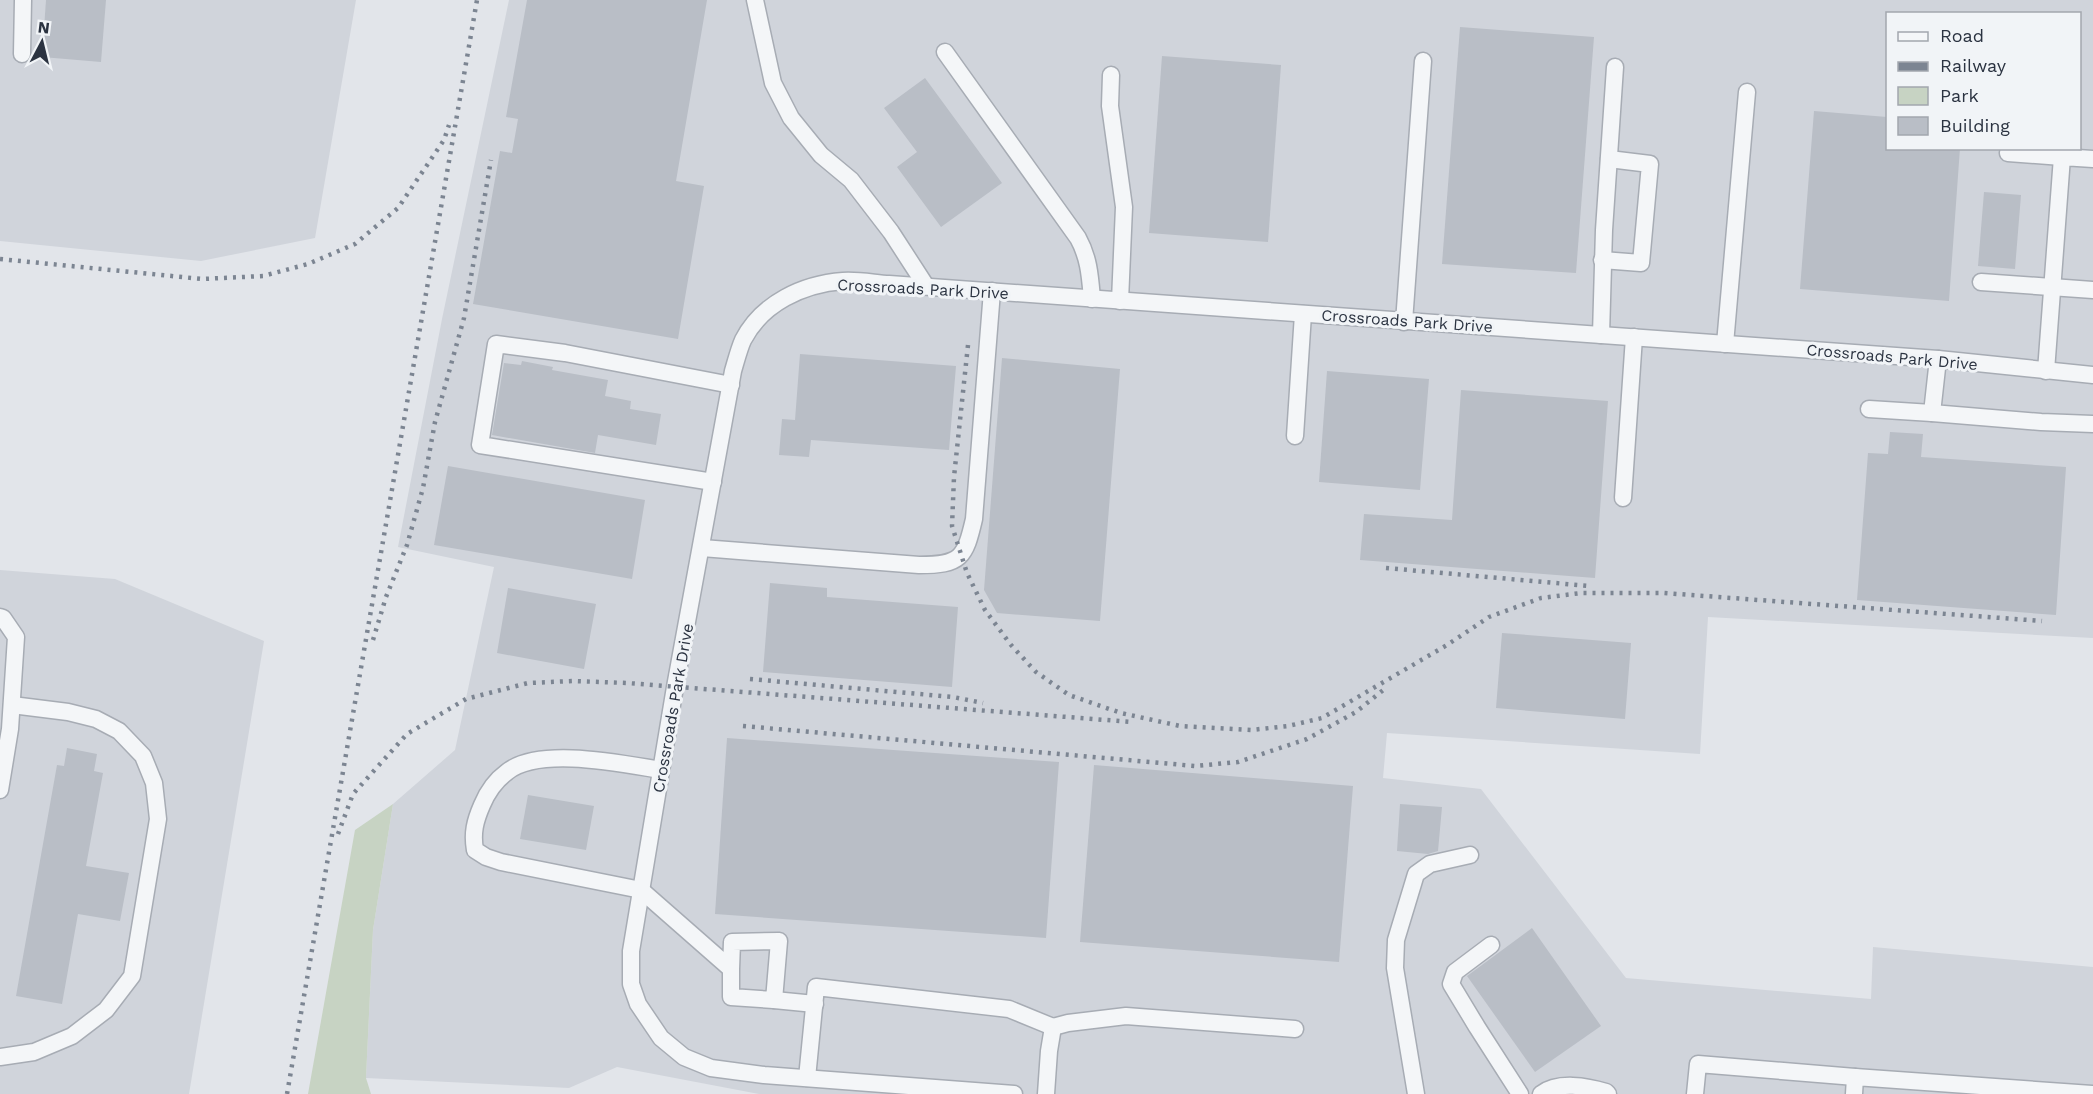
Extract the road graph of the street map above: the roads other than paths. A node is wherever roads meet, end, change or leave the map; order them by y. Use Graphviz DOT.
graph roads {
  1 [pos="23,0"];
  2 [pos="755,0"];
  3 [pos="945,52"];
  4 [pos="22,54"];
  5 [pos="1423,61"];
  6 [pos="1616,67"];
  7 [pos="1111,75"];
  8 [pos="1747,92"];
  9 [pos="2009,150"];
  10 [pos="2062,153"];
  11 [pos="1609,159"];
  12 [pos="2093,159"];
  13 [pos="1602,260"];
  14 [pos="1981,282"];
  15 [pos="926,286"];
  16 [pos="2052,287"];
  17 [pos="2093,290"];
  18 [pos="992,291"];
  19 [pos="1092,299"];
  20 [pos="1120,301"];
  21 [pos="1303,314"];
  22 [pos="1404,322"];
  23 [pos="1601,335"];
  24 [pos="1634,337"];
  25 [pos="1725,344"];
  26 [pos="1938,359"];
  27 [pos="2046,370"];
  28 [pos="2093,375"];
  29 [pos="731,385"];
  30 [pos="1869,409"];
  31 [pos="1932,413"];
  32 [pos="2093,424"];
  33 [pos="1295,436"];
  34 [pos="713,482"];
  35 [pos="1623,498"];
  36 [pos="702,548"];
  37 [pos="0,616"];
  38 [pos="12,705"];
  39 [pos="5,728"];
  40 [pos="662,770"];
  41 [pos="0,790"];
  42 [pos="1470,855"];
  43 [pos="641,890"];
  44 [pos="1491,945"];
  45 [pos="731,969"];
  46 [pos="774,1000"];
  47 [pos="815,1004"];
  48 [pos="1053,1027"];
  49 [pos="1295,1029"];
  50 [pos="0,1057"];
  51 [pos="1855,1077"];
  52 [pos="807,1078"];
  53 [pos="1959,1089"];
  54 [pos="1014,1094"];
  55 [pos="1046,1094"];
  56 [pos="1416,1094"];
  57 [pos="1520,1094"];
  58 [pos="1541,1094"];
  59 [pos="1608,1094"];
  60 [pos="1695,1094"];
  61 [pos="1854,1094"];
  62 [pos="2092,1094"];
  1 -- 4 [label="street"];
  2 -- 15 [label="street"];
  3 -- 19 [label="street"];
  5 -- 22 [label="street"];
  6 -- 11 [label="street"];
  7 -- 20 [label="street"];
  8 -- 25 [label="street"];
  9 -- 10 [label="street"];
  10 -- 12 [label="street"];
  10 -- 16 [label="street"];
  11 -- 13 [label="street"];
  11 -- 13 [label="street"];
  13 -- 23 [label="street"];
  14 -- 16 [label="street"];
  15 -- 18 [label="street, Crossroads Park Drive"];
  15 -- 29 [label="street, Crossroads Park Drive"];
  16 -- 17 [label="street"];
  16 -- 27 [label="street"];
  18 -- 19 [label="street, Crossroads Park Drive"];
  18 -- 36 [label="street"];
  19 -- 20 [label="street, Crossroads Park Drive"];
  20 -- 21 [label="street, Crossroads Park Drive"];
  21 -- 22 [label="street, Crossroads Park Drive"];
  21 -- 33 [label="street"];
  22 -- 23 [label="street, Crossroads Park Drive"];
  23 -- 24 [label="street, Crossroads Park Drive"];
  24 -- 25 [label="street, Crossroads Park Drive"];
  24 -- 35 [label="street"];
  25 -- 26 [label="street, Crossroads Park Drive"];
  26 -- 27 [label="street, Crossroads Park Drive"];
  26 -- 31 [label="street"];
  27 -- 28 [label="street, Crossroads Park Drive"];
  29 -- 34 [label="street, Crossroads Park Drive"];
  29 -- 34 [label="street"];
  30 -- 31 [label="street"];
  31 -- 32 [label="street"];
  34 -- 36 [label="street, Crossroads Park Drive"];
  36 -- 40 [label="street, Crossroads Park Drive"];
  37 -- 38 [label="street"];
  38 -- 39 [label="street"];
  38 -- 50 [label="street"];
  39 -- 41 [label="street"];
  40 -- 43 [label="street, Crossroads Park Drive"];
  40 -- 43 [label="street"];
  42 -- 56 [label="street"];
  43 -- 45 [label="street"];
  43 -- 52 [label="street, Crossroads Park Drive"];
  44 -- 57 [label="street"];
  45 -- 46 [label="street"];
  45 -- 46 [label="street"];
  46 -- 47 [label="street"];
  47 -- 48 [label="street"];
  47 -- 52 [label="street"];
  48 -- 49 [label="street"];
  48 -- 55 [label="street"];
  51 -- 53 [label="street"];
  51 -- 60 [label="street"];
  51 -- 61 [label="street"];
  52 -- 54 [label="street, Crossroads Park Drive"];
  53 -- 62 [label="street"];
  58 -- 59 [label="street"];
}
